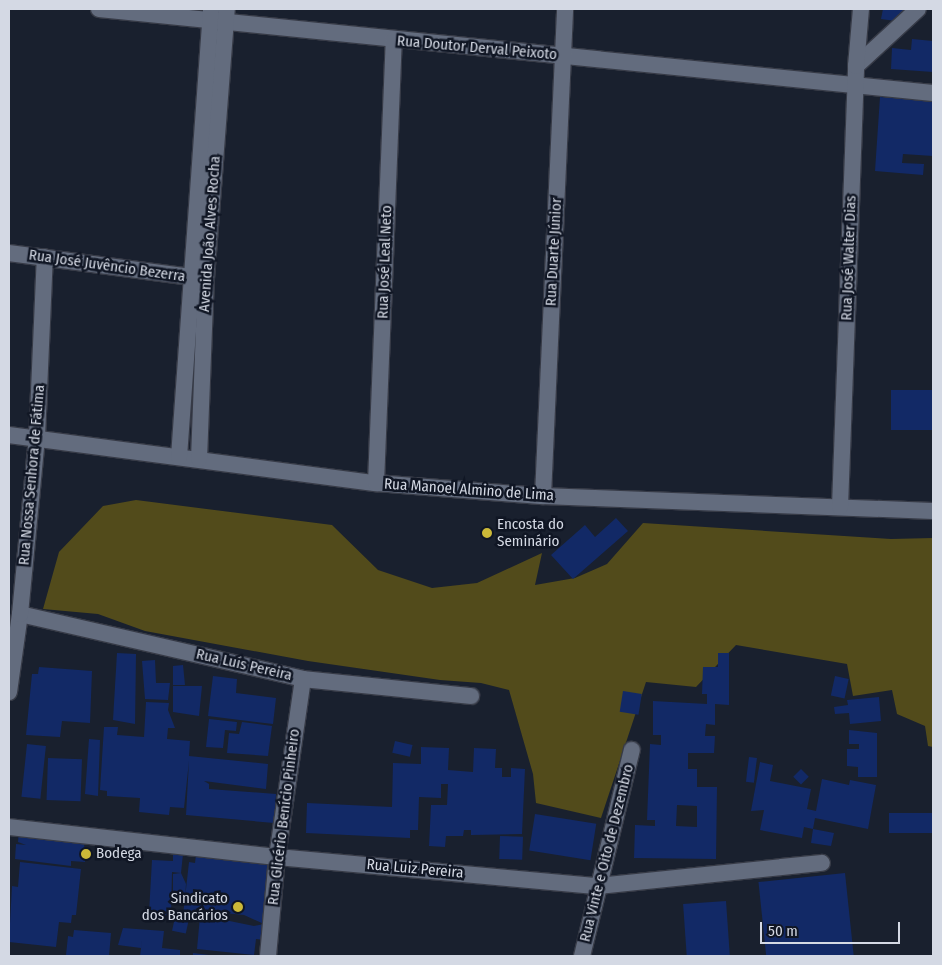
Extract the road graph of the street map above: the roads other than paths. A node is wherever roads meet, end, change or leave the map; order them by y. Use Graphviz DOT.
graph roads {
  1 [pos="98,9"];
  2 [pos="565,9"];
  3 [pos="861,9"];
  4 [pos="918,9"];
  5 [pos="219,14"];
  6 [pos="394,40"];
  7 [pos="564,55"];
  8 [pos="856,66"];
  9 [pos="856,87"];
  10 [pos="933,93"];
  11 [pos="9,253"];
  12 [pos="45,257"];
  13 [pos="198,278"];
  14 [pos="9,435"];
  15 [pos="37,437"];
  16 [pos="179,457"];
  17 [pos="199,459"];
  18 [pos="376,483"];
  19 [pos="543,496"];
  20 [pos="840,507"];
  21 [pos="933,510"];
  22 [pos="20,614"];
  23 [pos="303,678"];
  24 [pos="9,692"];
  25 [pos="471,696"];
  26 [pos="632,750"];
  27 [pos="9,827"];
  28 [pos="277,857"];
  29 [pos="822,863"];
  30 [pos="598,886"];
  31 [pos="268,956"];
  32 [pos="582,956"];
  1 -- 5 [label="street, Rua Doutor Derval Peixoto"];
  2 -- 7 [label="street, Rua Duarte Júnior"];
  3 -- 8 [label="street, Rua José Walter Dias"];
  4 -- 8 [label="street"];
  5 -- 6 [label="street, Rua Doutor Derval Peixoto"];
  5 -- 13 [label="street, Avenida João Alves Rocha"];
  6 -- 7 [label="street, Rua Doutor Derval Peixoto"];
  6 -- 18 [label="street, Rua José Leal Neto"];
  7 -- 9 [label="street, Rua Doutor Derval Peixoto"];
  7 -- 19 [label="street, Rua Duarte Júnior"];
  8 -- 9 [label="street, Rua José Walter Dias"];
  9 -- 10 [label="street, Rua Doutor Derval Peixoto"];
  9 -- 20 [label="street, Rua José Walter Dias"];
  11 -- 12 [label="street, Rua José Juvêncio Bezerra"];
  12 -- 13 [label="street, Rua José Juvêncio Bezerra"];
  12 -- 15 [label="street, Rua Nossa Senhora de Fátima"];
  13 -- 16 [label="street, Avenida João Alves Rocha"];
  13 -- 17 [label="street, Avenida João Alves Rocha"];
  14 -- 15 [label="street, Rua Manoel Almino de Lima"];
  15 -- 16 [label="street, Rua Manoel Almino de Lima"];
  15 -- 22 [label="street, Rua Nossa Senhora de Fátima"];
  16 -- 17 [label="street, Rua Manoel Almino de Lima"];
  17 -- 18 [label="street, Rua Manoel Almino de Lima"];
  18 -- 19 [label="street, Rua Manoel Almino de Lima"];
  19 -- 20 [label="street, Rua Manoel Almino de Lima"];
  20 -- 21 [label="street, Rua Manoel Almino de Lima"];
  22 -- 23 [label="street, Rua Luís Pereira"];
  22 -- 24 [label="street, Rua Nossa Senhora de Fátima"];
  23 -- 25 [label="street, Rua Luís Pereira"];
  23 -- 28 [label="street, Rua Glicério Benício Pinheiro"];
  26 -- 30 [label="street, Rua Vinte e Oito de Dezembro"];
  27 -- 28 [label="street, Rua Luiz Pereira"];
  28 -- 30 [label="street, Rua Luiz Pereira"];
  28 -- 31 [label="street, Rua Glicério Benício Pinheiro"];
  29 -- 30 [label="street, Rua Luiz Pereira"];
  30 -- 32 [label="street, Rua Vinte e Oito de Dezembro"];
}
